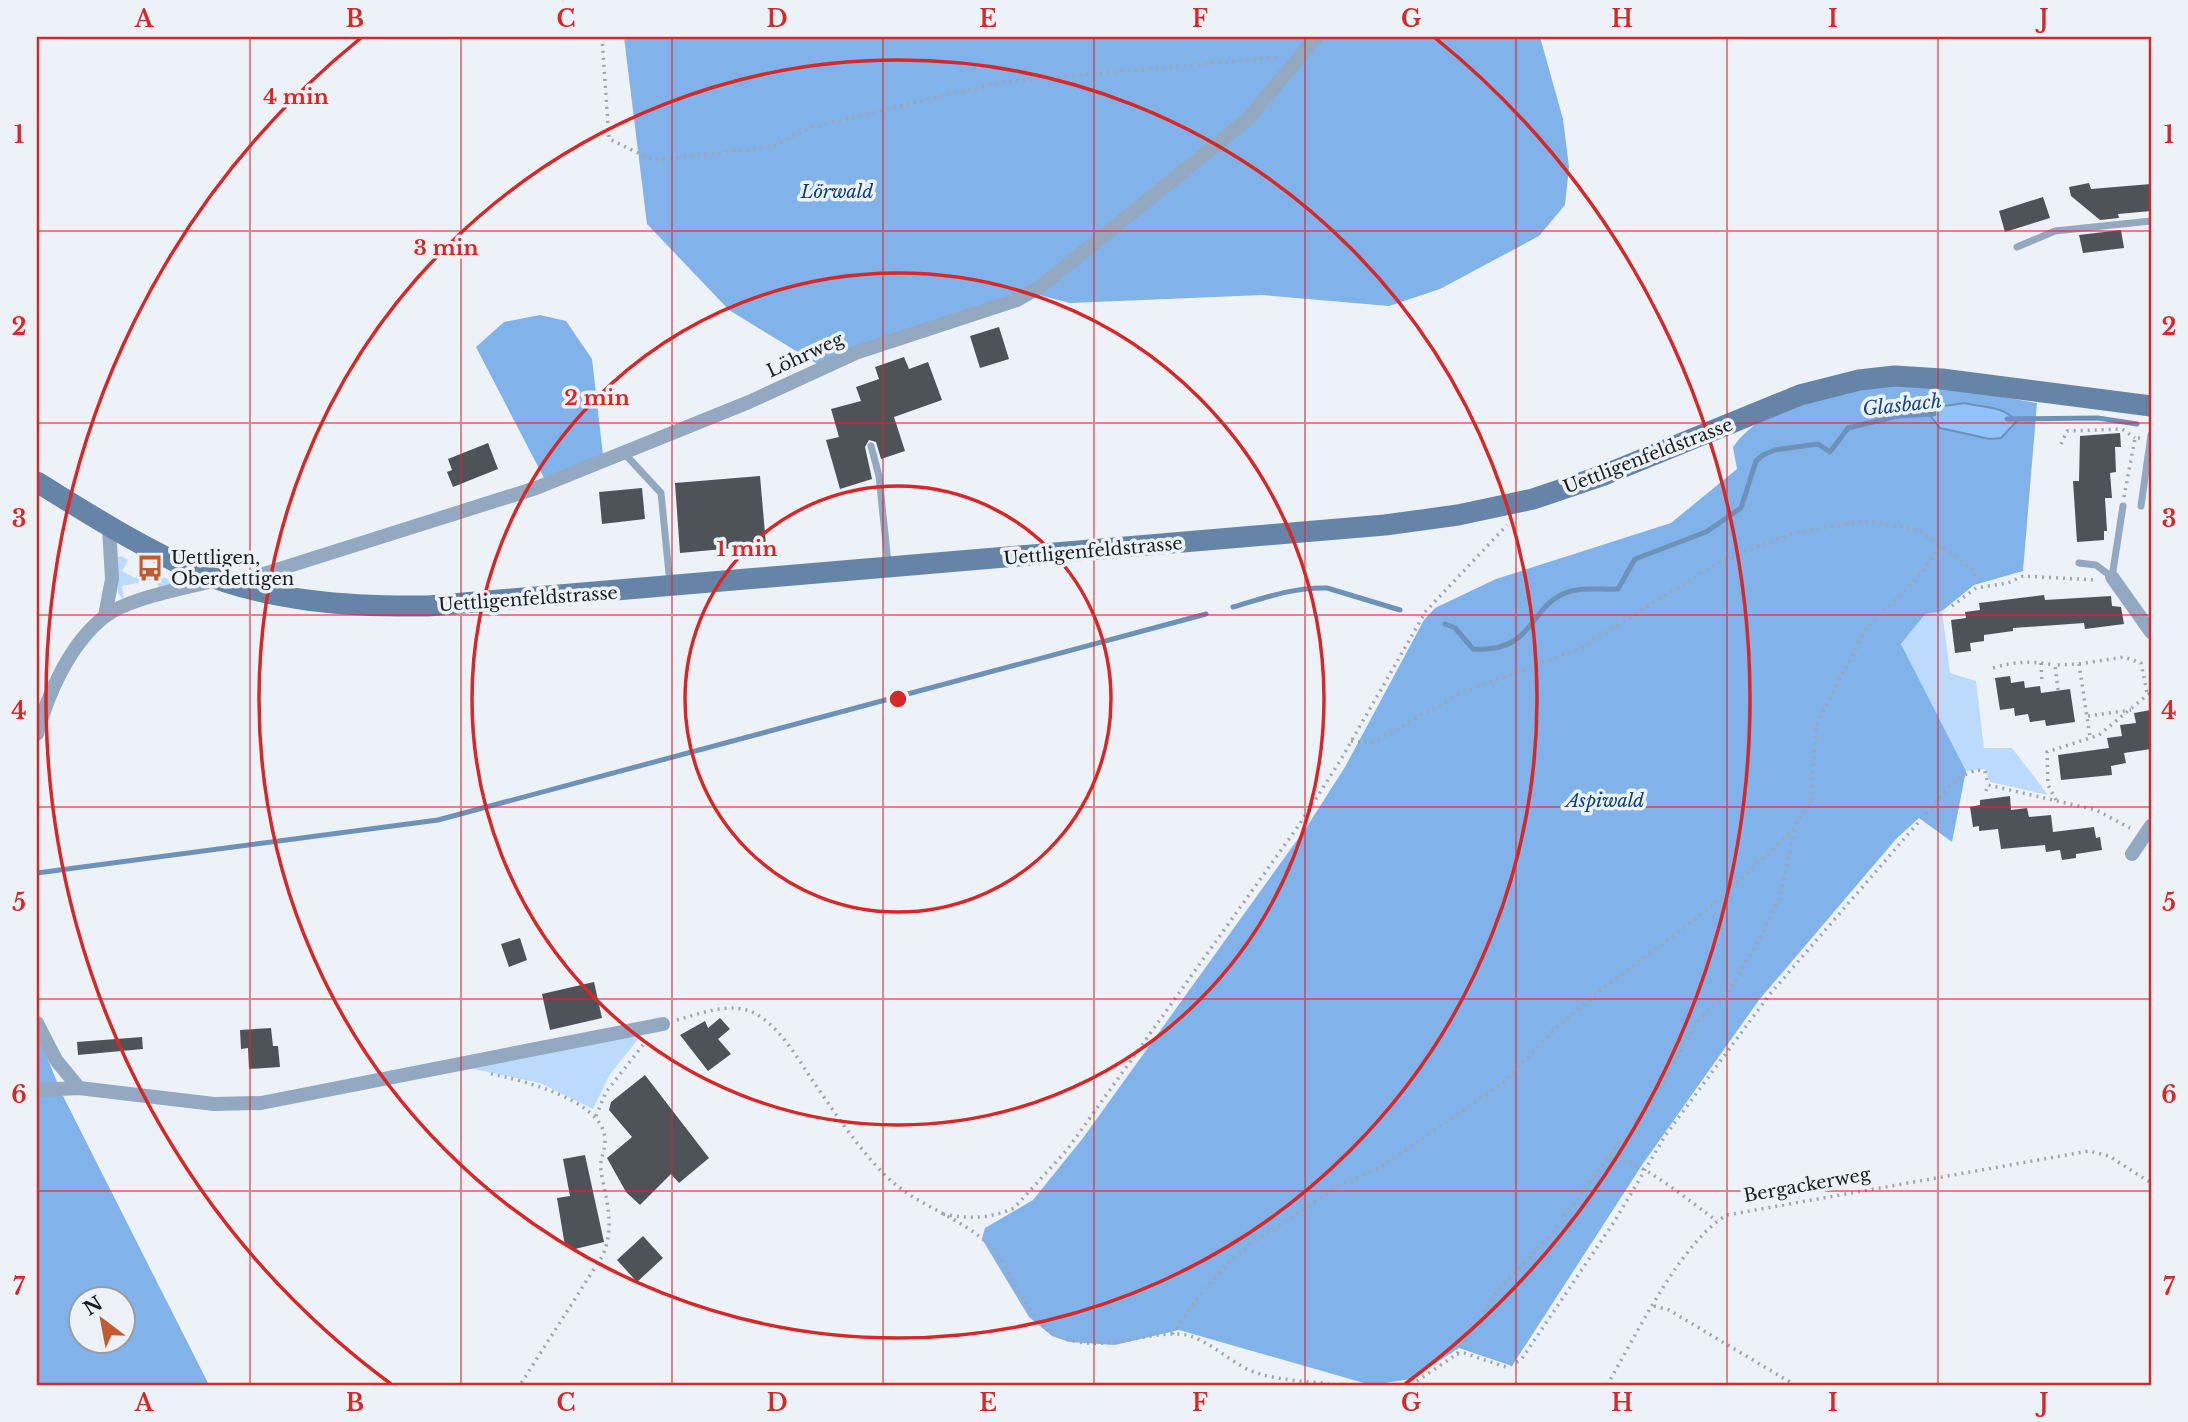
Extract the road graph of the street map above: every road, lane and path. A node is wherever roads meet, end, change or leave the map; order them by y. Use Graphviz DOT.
graph roads {
  1 [pos="602,37"];
  2 [pos="1316,37"];
  3 [pos="1303,55"];
  4 [pos="2151,221"];
  5 [pos="2017,247"];
  6 [pos="2151,406"];
  7 [pos="2135,438"];
  8 [pos="2151,438"];
  9 [pos="2061,444"];
  10 [pos="871,446"];
  11 [pos="624,453"];
  12 [pos="37,482"];
  13 [pos="1533,499"];
  14 [pos="2123,506"];
  15 [pos="2141,506"];
  16 [pos="109,527"];
  17 [pos="1941,546"];
  18 [pos="2079,563"];
  19 [pos="888,569"];
  20 [pos="2113,579"];
  21 [pos="226,581"];
  22 [pos="1980,587"];
  23 [pos="671,588"];
  24 [pos="1952,606"];
  25 [pos="105,616"];
  26 [pos="2151,632"];
  27 [pos="2041,663"];
  28 [pos="2080,664"];
  29 [pos="2055,665"];
  30 [pos="1993,668"];
  31 [pos="2042,684"];
  32 [pos="2058,690"];
  33 [pos="2149,693"];
  34 [pos="2133,709"];
  35 [pos="2088,716"];
  36 [pos="37,734"];
  37 [pos="2091,737"];
  38 [pos="1351,741"];
  39 [pos="1988,785"];
  40 [pos="1986,791"];
  41 [pos="2056,800"];
  42 [pos="1796,824"];
  43 [pos="2147,832"];
  44 [pos="2132,853"];
  45 [pos="37,1023"];
  46 [pos="663,1024"];
  47 [pos="486,1074"];
  48 [pos="79,1088"];
  49 [pos="37,1090"];
  50 [pos="596,1116"];
  51 [pos="1609,1159"];
  52 [pos="1644,1170"];
  53 [pos="2151,1183"];
  54 [pos="943,1214"];
  55 [pos="1717,1221"];
  56 [pos="1653,1305"];
  57 [pos="1172,1334"];
  58 [pos="1457,1354"];
  59 [pos="520,1385"];
  60 [pos="1335,1385"];
  61 [pos="1411,1385"];
  62 [pos="1607,1385"];
  63 [pos="1795,1385"];
  1 -- 3 [label="path"];
  2 -- 3 [label="street, Löhrweg"];
  3 -- 11 [label="street, Löhrweg"];
  4 -- 5 [label="lane"];
  6 -- 13 [label="main road, Uettligenfeldstrasse"];
  7 -- 8 [label="path"];
  7 -- 9 [label="path"];
  7 -- 14 [label="path"];
  8 -- 15 [label="lane"];
  10 -- 19 [label="lane"];
  11 -- 21 [label="street, Löhrweg"];
  11 -- 23 [label="lane"];
  12 -- 16 [label="main road, Uettligenfeldstrasse"];
  13 -- 19 [label="main road, Uettligenfeldstrasse"];
  13 -- 38 [label="path"];
  14 -- 20 [label="lane"];
  16 -- 21 [label="main road, Uettligenfeldstrasse"];
  16 -- 25 [label="street"];
  17 -- 22 [label="path"];
  17 -- 38 [label="path"];
  17 -- 42 [label="path"];
  18 -- 20 [label="lane"];
  19 -- 23 [label="main road, Uettligenfeldstrasse"];
  20 -- 22 [label="path"];
  20 -- 26 [label="street"];
  21 -- 23 [label="main road, Uettligenfeldstrasse"];
  21 -- 25 [label="street, Löhrweg"];
  22 -- 24 [label="path"];
  25 -- 36 [label="street"];
  27 -- 29 [label="path"];
  27 -- 30 [label="path"];
  27 -- 31 [label="path"];
  28 -- 29 [label="path"];
  28 -- 33 [label="path"];
  28 -- 35 [label="path"];
  29 -- 32 [label="path"];
  33 -- 34 [label="path"];
  34 -- 35 [label="path"];
  34 -- 37 [label="path"];
  35 -- 37 [label="path"];
  37 -- 41 [label="path"];
  38 -- 54 [label="path"];
  39 -- 40 [label="path"];
  39 -- 41 [label="path"];
  39 -- 52 [label="path"];
  41 -- 43 [label="path"];
  42 -- 51 [label="path"];
  42 -- 57 [label="path"];
  43 -- 44 [label="street"];
  45 -- 48 [label="street"];
  46 -- 48 [label="street"];
  46 -- 50 [label="path"];
  46 -- 54 [label="path"];
  47 -- 50 [label="path"];
  48 -- 49 [label="street"];
  50 -- 59 [label="path"];
  51 -- 52 [label="path"];
  51 -- 58 [label="path"];
  52 -- 55 [label="path"];
  52 -- 58 [label="path"];
  53 -- 55 [label="path, Bergackerweg"];
  54 -- 57 [label="path"];
  55 -- 56 [label="path, Bergackerweg"];
  56 -- 62 [label="path, Bergackerweg"];
  56 -- 63 [label="path"];
  57 -- 60 [label="path"];
  58 -- 61 [label="path"];
}
